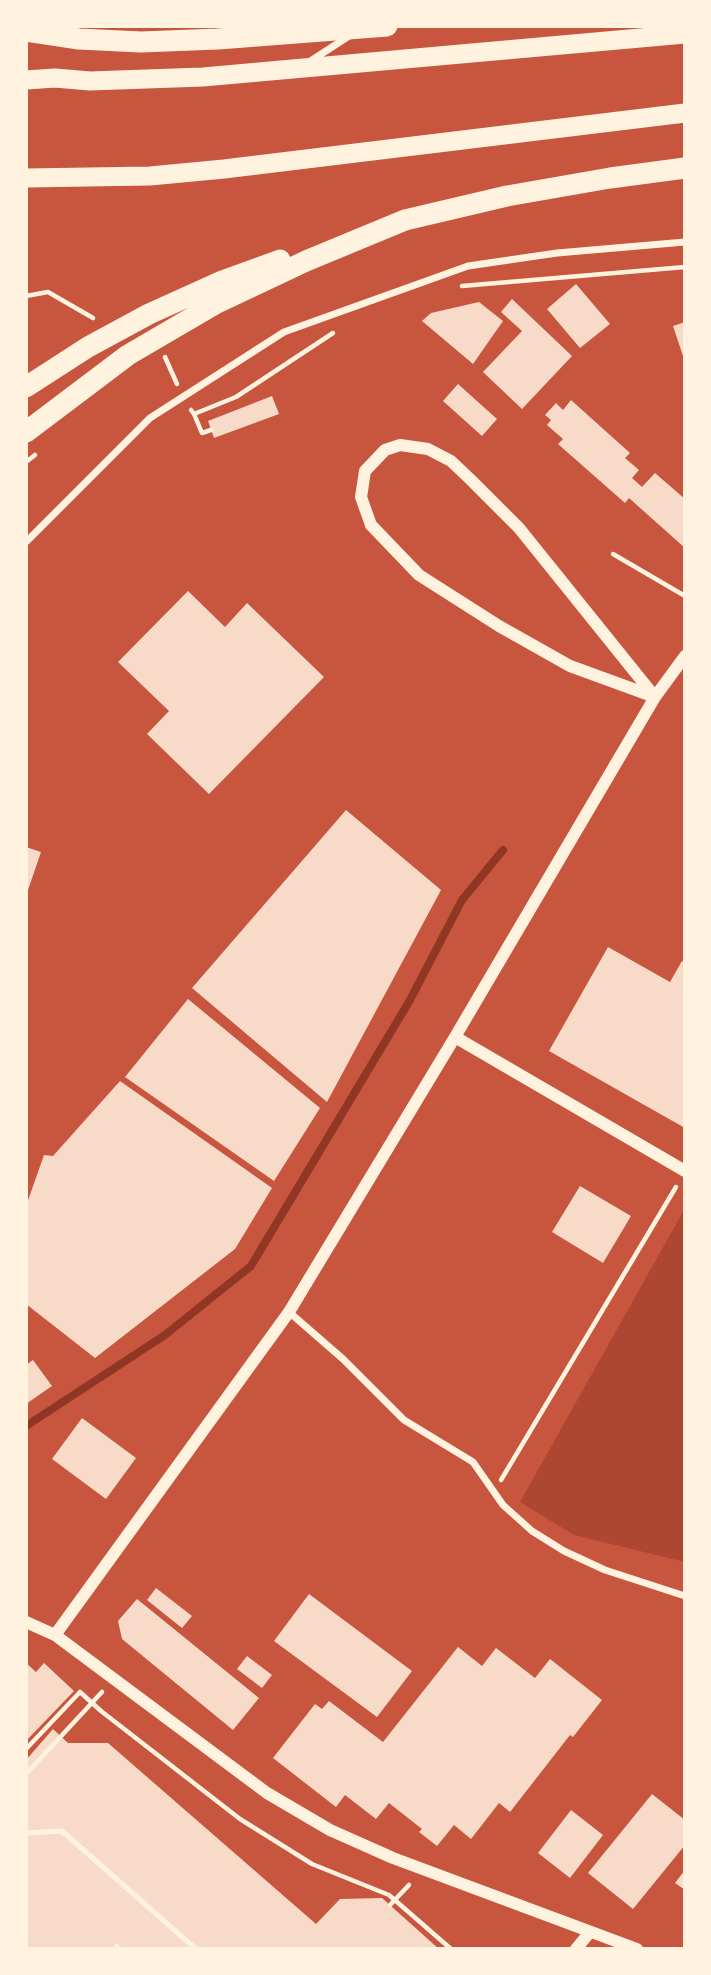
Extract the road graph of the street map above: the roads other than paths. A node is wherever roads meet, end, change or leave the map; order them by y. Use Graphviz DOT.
graph roads {
  1 [pos="364,26"];
  2 [pos="387,26"];
  3 [pos="26,32"];
  4 [pos="685,33"];
  5 [pos="300,68"];
  6 [pos="26,80"];
  7 [pos="685,113"];
  8 [pos="685,169"];
  9 [pos="26,178"];
  10 [pos="405,220"];
  11 [pos="685,242"];
  12 [pos="26,387"];
  13 [pos="26,432"];
  14 [pos="26,542"];
  15 [pos="685,656"];
  16 [pos="655,697"];
  17 [pos="455,1037"];
  18 [pos="685,1171"];
  19 [pos="289,1312"];
  20 [pos="685,1596"];
  21 [pos="26,1622"];
  22 [pos="55,1635"];
  23 [pos="26,1833"];
  24 [pos="590,1932"];
  25 [pos="196,1949"];
  26 [pos="576,1949"];
  27 [pos="637,1949"];
  1 -- 5 [label="street"];
  2 -- 3 [label="highway"];
  4 -- 5 [label="highway"];
  5 -- 6 [label="highway"];
  7 -- 9 [label="highway"];
  8 -- 10 [label="highway"];
  10 -- 12 [label="highway"];
  10 -- 13 [label="highway"];
  11 -- 14 [label="street"];
  15 -- 16 [label="street"];
  16 -- 16 [label="street"];
  16 -- 17 [label="street"];
  17 -- 18 [label="street"];
  17 -- 19 [label="street"];
  19 -- 20 [label="street"];
  19 -- 22 [label="street"];
  21 -- 22 [label="street"];
  22 -- 24 [label="street"];
  23 -- 25 [label="lane"];
  24 -- 26 [label="street"];
  24 -- 27 [label="street"];
}
